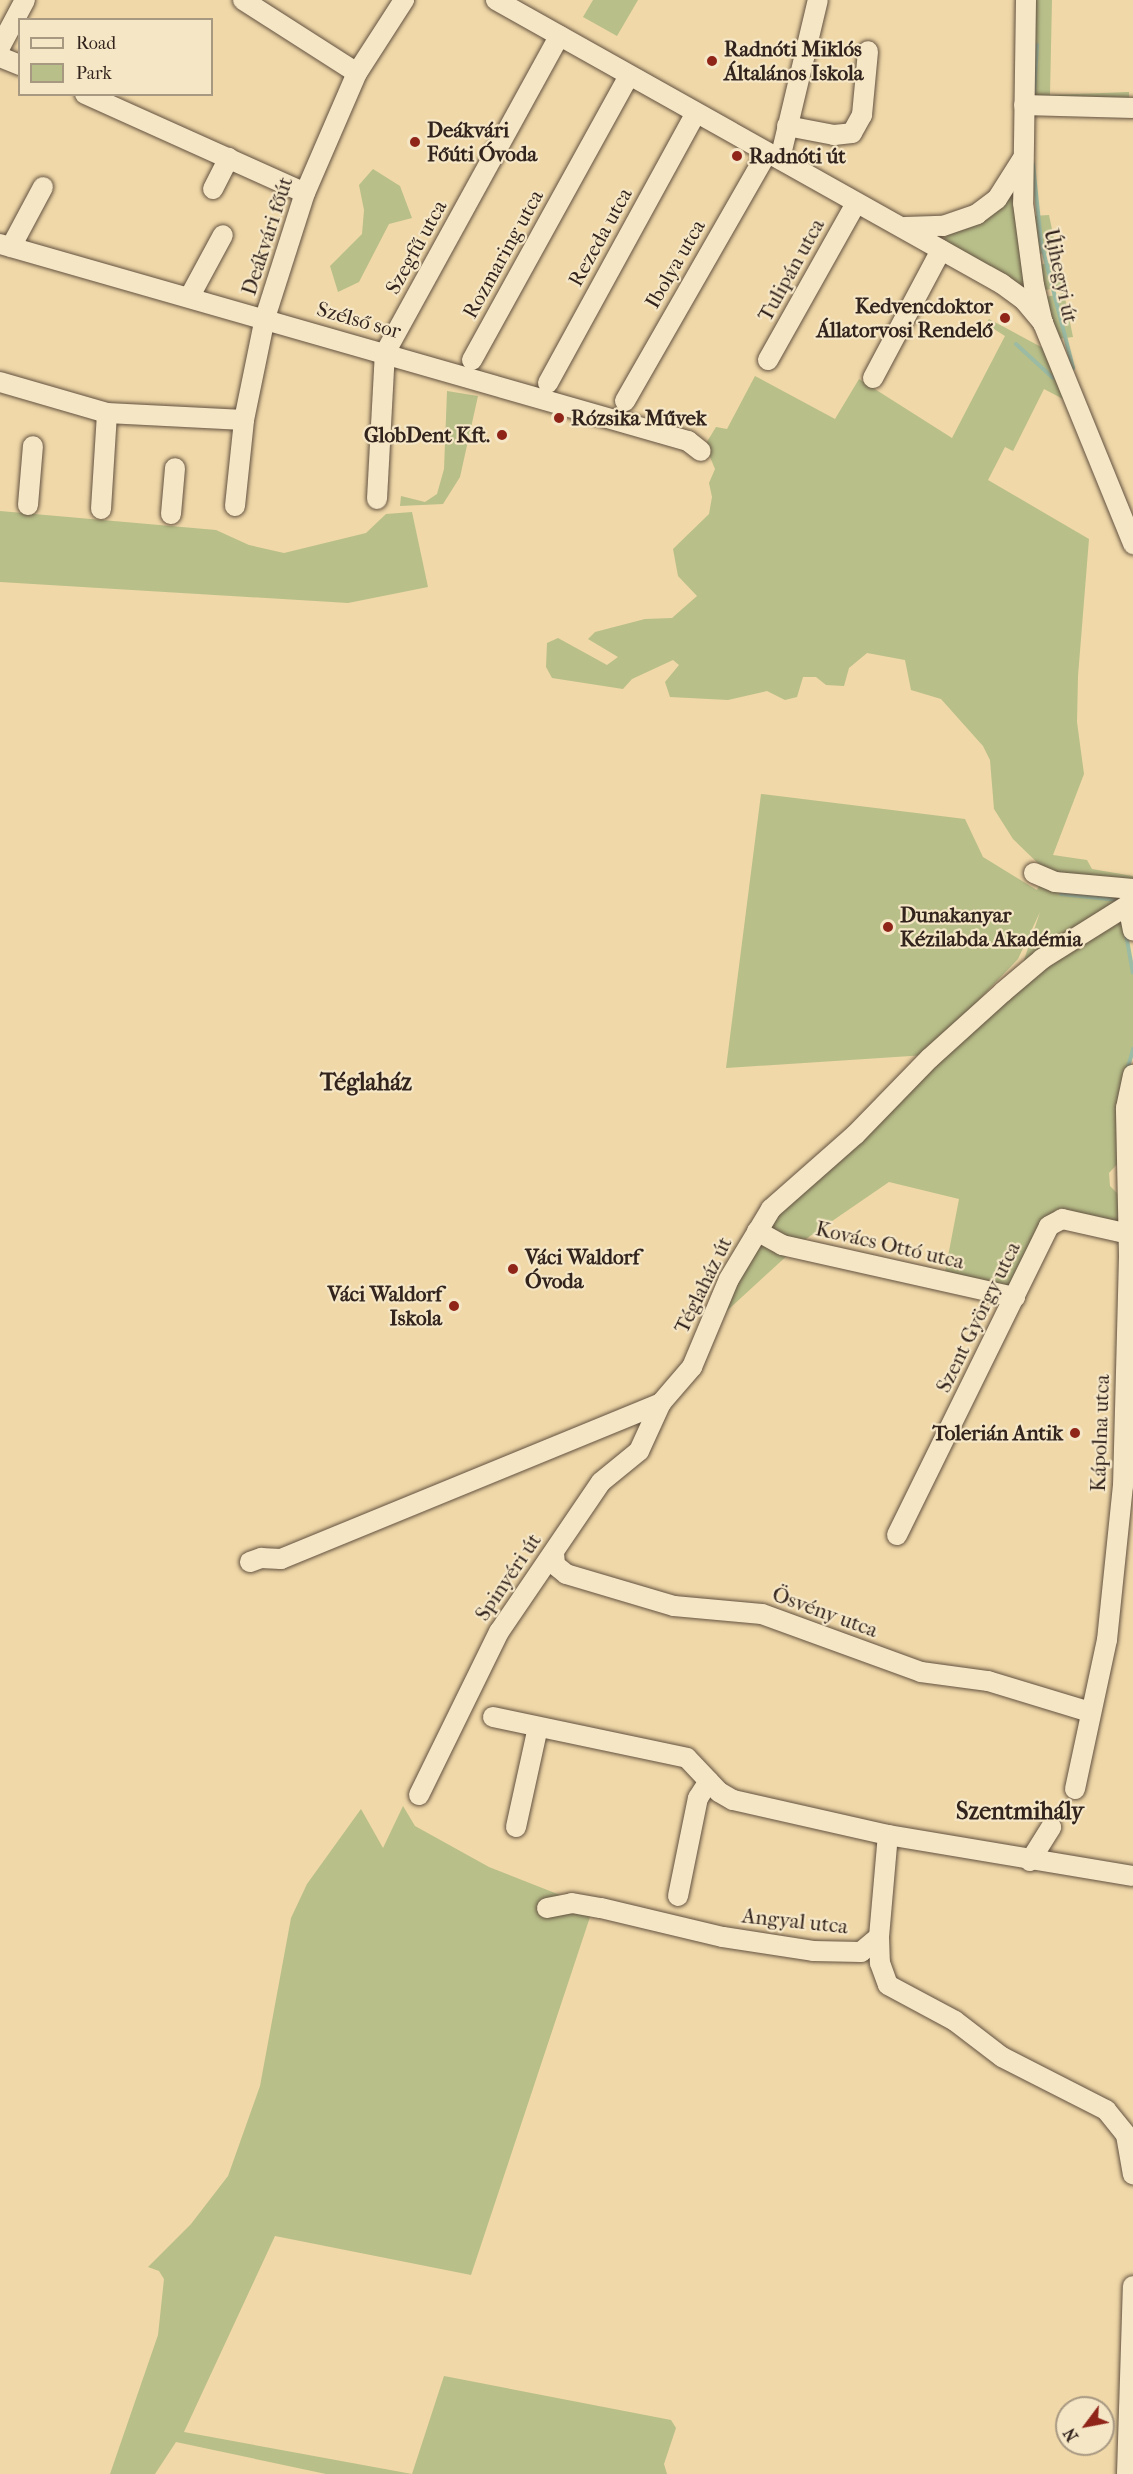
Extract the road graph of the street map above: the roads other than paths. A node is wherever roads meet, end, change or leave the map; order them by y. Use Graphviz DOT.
graph roads {
  1 [pos="25,0"];
  2 [pos="243,0"];
  3 [pos="404,0"];
  4 [pos="818,0"];
  5 [pos="1026,0"];
  6 [pos="499,1"];
  7 [pos="559,36"];
  8 [pos="0,47"];
  9 [pos="868,51"];
  10 [pos="0,57"];
  11 [pos="18,64"];
  12 [pos="357,73"];
  13 [pos="628,77"];
  14 [pos="89,96"];
  15 [pos="1024,105"];
  16 [pos="1133,108"];
  17 [pos="695,115"];
  18 [pos="787,126"];
  19 [pos="773,156"];
  20 [pos="1023,158"];
  21 [pos="229,159"];
  22 [pos="43,187"];
  23 [pos="213,189"];
  24 [pos="305,193"];
  25 [pos="856,203"];
  26 [pos="903,227"];
  27 [pos="223,235"];
  28 [pos="5,245"];
  29 [pos="941,250"];
  30 [pos="190,296"];
  31 [pos="266,318"];
  32 [pos="1042,323"];
  33 [pos="385,353"];
  34 [pos="472,360"];
  35 [pos="768,360"];
  36 [pos="873,378"];
  37 [pos="0,382"];
  38 [pos="548,383"];
  39 [pos="625,401"];
  40 [pos="107,413"];
  41 [pos="244,420"];
  42 [pos="33,446"];
  43 [pos="701,451"];
  44 [pos="175,468"];
  45 [pos="377,499"];
  46 [pos="28,505"];
  47 [pos="235,507"];
  48 [pos="100,509"];
  49 [pos="171,514"];
  50 [pos="1133,544"];
  51 [pos="1034,873"];
  52 [pos="1131,898"];
  53 [pos="1133,931"];
  54 [pos="1133,1075"];
  55 [pos="757,1231"];
  56 [pos="1129,1234"];
  57 [pos="1015,1297"];
  58 [pos="660,1403"];
  59 [pos="897,1535"];
  60 [pos="554,1553"];
  61 [pos="250,1562"];
  62 [pos="1090,1712"];
  63 [pos="492,1718"];
  64 [pos="538,1727"];
  65 [pos="709,1781"];
  66 [pos="1075,1789"];
  67 [pos="419,1795"];
  68 [pos="516,1827"];
  69 [pos="1051,1827"];
  70 [pos="888,1835"];
  71 [pos="1030,1861"];
  72 [pos="1133,1876"];
  73 [pos="678,1896"];
  74 [pos="547,1908"];
  75 [pos="879,1937"];
  76 [pos="1133,2174"];
  77 [pos="1133,2286"];
  78 [pos="1127,2474"];
  1 -- 8 [label="street"];
  2 -- 12 [label="street"];
  3 -- 12 [label="street, Deákvári főút"];
  4 -- 18 [label="street, Ibolya utca"];
  5 -- 15 [label="street, Újhegyi út"];
  6 -- 7 [label="street"];
  7 -- 13 [label="street"];
  7 -- 33 [label="street, Szegfű utca"];
  9 -- 18 [label="street"];
  10 -- 11 [label="street"];
  12 -- 24 [label="street, Deákvári főút"];
  13 -- 17 [label="street"];
  13 -- 34 [label="street, Rozmaring utca"];
  14 -- 21 [label="street"];
  15 -- 16 [label="street"];
  15 -- 20 [label="street, Újhegyi út"];
  17 -- 19 [label="street"];
  17 -- 38 [label="street, Rezeda utca"];
  18 -- 19 [label="street, Ibolya utca"];
  19 -- 25 [label="street"];
  19 -- 39 [label="street, Ibolya utca"];
  20 -- 26 [label="street"];
  20 -- 32 [label="street, Újhegyi út"];
  21 -- 23 [label="street"];
  21 -- 24 [label="street"];
  22 -- 28 [label="street"];
  24 -- 31 [label="street, Deákvári főút"];
  25 -- 26 [label="street"];
  25 -- 35 [label="street, Tulipán utca"];
  26 -- 29 [label="street"];
  27 -- 30 [label="street"];
  28 -- 30 [label="street, Szélső sor"];
  29 -- 32 [label="street"];
  29 -- 36 [label="street"];
  30 -- 31 [label="street, Szélső sor"];
  31 -- 33 [label="street, Szélső sor"];
  31 -- 41 [label="street, Deákvári főút"];
  32 -- 50 [label="street, Újhegyi út"];
  33 -- 43 [label="street, Szélső sor"];
  33 -- 45 [label="street, Szegfű utca"];
  37 -- 40 [label="street"];
  40 -- 41 [label="street"];
  40 -- 48 [label="street"];
  41 -- 47 [label="street, Deákvári főút"];
  42 -- 46 [label="street"];
  44 -- 49 [label="street"];
  51 -- 52 [label="street"];
  52 -- 53 [label="street"];
  52 -- 55 [label="street, Téglaház út"];
  54 -- 56 [label="street, Kápolna utca"];
  55 -- 57 [label="street, Kovács Ottó utca"];
  55 -- 58 [label="street, Téglaház út"];
  56 -- 57 [label="street, Szent György utca"];
  56 -- 62 [label="street, Kápolna utca"];
  57 -- 59 [label="street, Szent György utca"];
  58 -- 60 [label="street, Spinyéri út"];
  58 -- 61 [label="street, Téglaház út"];
  60 -- 62 [label="street, Ösvény utca"];
  60 -- 67 [label="street, Spinyéri út"];
  62 -- 66 [label="street, Kápolna utca"];
  63 -- 64 [label="street"];
  64 -- 65 [label="street"];
  64 -- 68 [label="street"];
  65 -- 70 [label="street"];
  65 -- 73 [label="street"];
  69 -- 71 [label="street"];
  70 -- 71 [label="street"];
  70 -- 75 [label="street"];
  71 -- 72 [label="street"];
  74 -- 75 [label="street, Angyal utca"];
  75 -- 76 [label="street"];
  77 -- 78 [label="street"];
}
